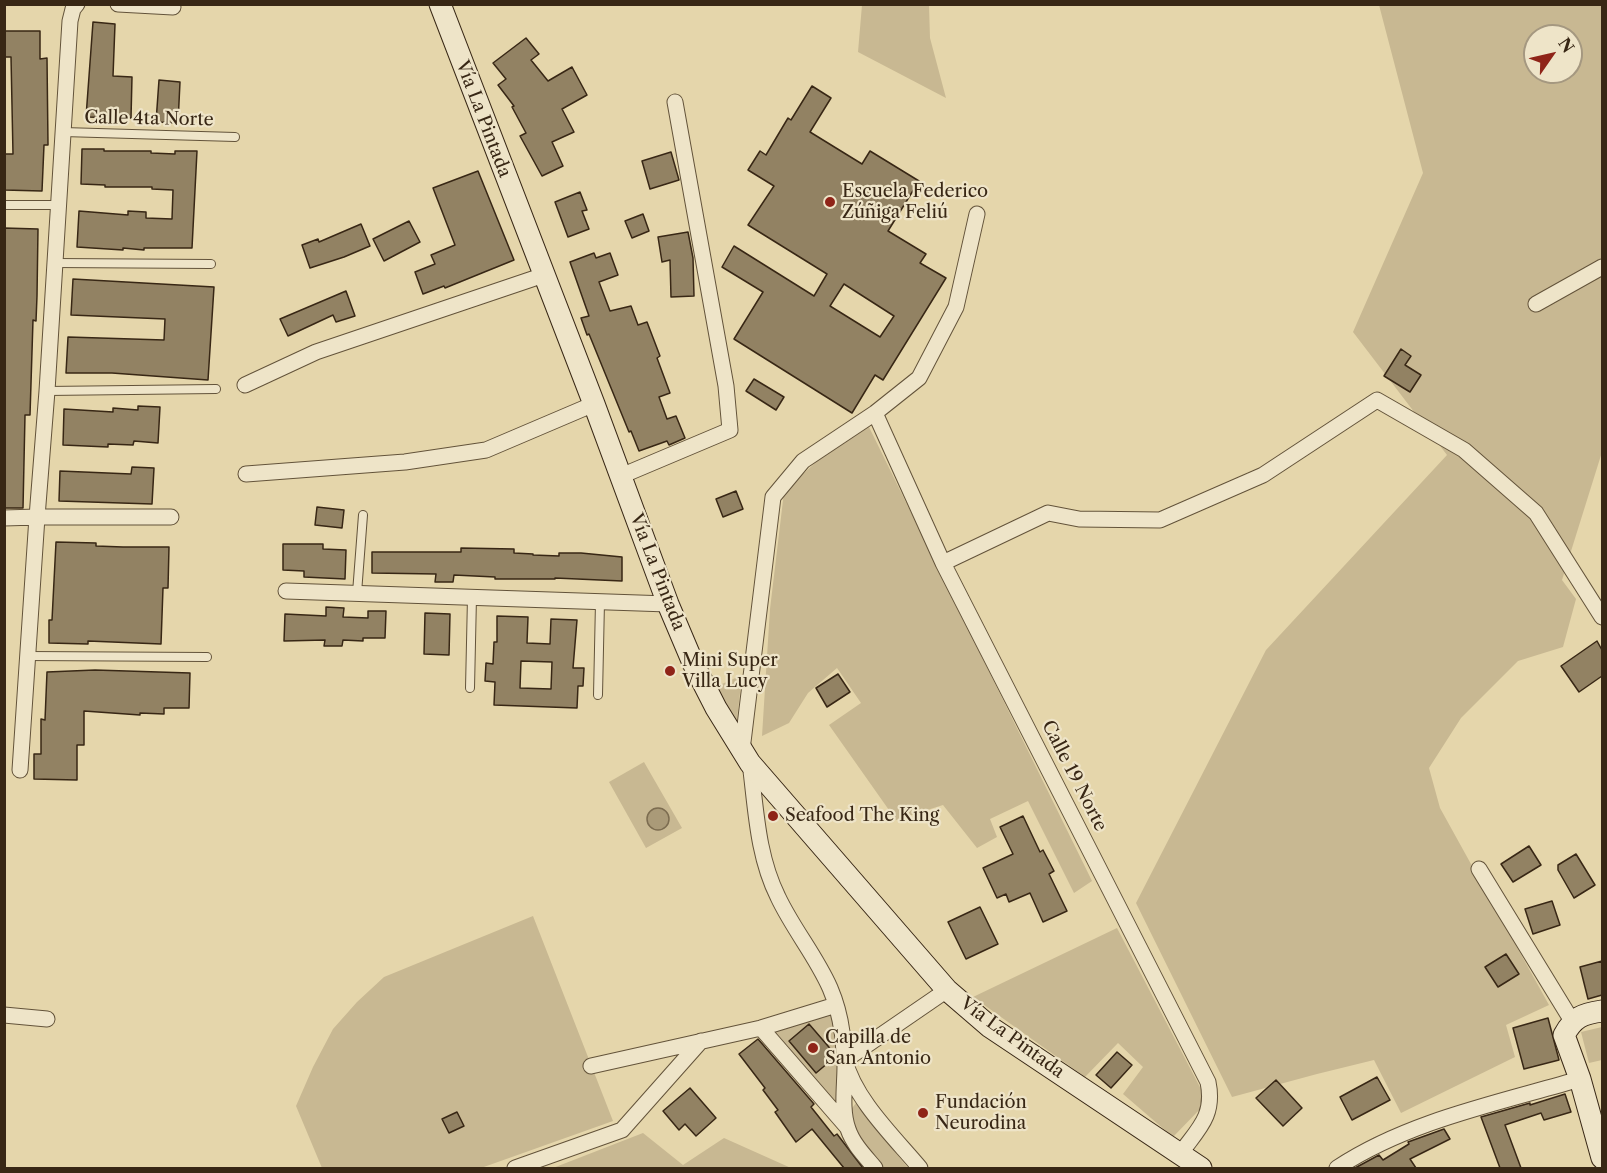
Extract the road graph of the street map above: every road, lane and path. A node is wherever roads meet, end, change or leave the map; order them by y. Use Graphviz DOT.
graph roads {
  1 [pos="77,4"];
  2 [pos="118,4"];
  3 [pos="440,4"];
  4 [pos="173,7"];
  5 [pos="675,102"];
  6 [pos="63,132"];
  7 [pos="235,137"];
  8 [pos="4,205"];
  9 [pos="59,205"];
  10 [pos="977,214"];
  11 [pos="55,263"];
  12 [pos="211,264"];
  13 [pos="1602,267"];
  14 [pos="543,275"];
  15 [pos="1536,304"];
  16 [pos="245,385"];
  17 [pos="216,389"];
  18 [pos="47,391"];
  19 [pos="594,404"];
  20 [pos="875,413"];
  21 [pos="246,474"];
  22 [pos="621,476"];
  23 [pos="363,515"];
  24 [pos="171,516"];
  25 [pos="38,517"];
  26 [pos="4,518"];
  27 [pos="943,563"];
  28 [pos="286,591"];
  29 [pos="357,593"];
  30 [pos="472,597"];
  31 [pos="600,602"];
  32 [pos="668,604"];
  33 [pos="1602,617"];
  34 [pos="27,656"];
  35 [pos="207,657"];
  36 [pos="470,688"];
  37 [pos="598,695"];
  38 [pos="746,756"];
  39 [pos="20,770"];
  40 [pos="1479,869"];
  41 [pos="947,990"];
  42 [pos="836,1005"];
  43 [pos="1602,1011"];
  44 [pos="4,1015"];
  45 [pos="47,1019"];
  46 [pos="1572,1022"];
  47 [pos="761,1028"];
  48 [pos="701,1041"];
  49 [pos="845,1060"];
  50 [pos="591,1066"];
  51 [pos="1580,1079"];
  52 [pos="847,1126"];
  53 [pos="1180,1154"];
  54 [pos="1602,1158"];
  55 [pos="515,1168"];
  56 [pos="875,1168"];
  57 [pos="920,1168"];
  58 [pos="1201,1168"];
  59 [pos="1337,1168"];
  1 -- 6 [label="street"];
  2 -- 4 [label="street"];
  3 -- 14 [label="main road, Vía La Pintada"];
  5 -- 22 [label="street"];
  6 -- 7 [label="lane, Calle 4ta Norte"];
  6 -- 9 [label="street"];
  8 -- 9 [label="lane"];
  9 -- 11 [label="street"];
  10 -- 20 [label="street"];
  11 -- 12 [label="lane"];
  11 -- 18 [label="street"];
  13 -- 15 [label="street"];
  14 -- 16 [label="street"];
  14 -- 19 [label="main road, Vía La Pintada"];
  17 -- 18 [label="lane"];
  18 -- 25 [label="street"];
  19 -- 21 [label="street"];
  19 -- 22 [label="main road, Vía La Pintada"];
  20 -- 27 [label="street, Calle 19 Norte"];
  20 -- 38 [label="street"];
  22 -- 32 [label="main road, Vía La Pintada"];
  23 -- 29 [label="lane"];
  24 -- 25 [label="street"];
  25 -- 26 [label="street"];
  25 -- 34 [label="street"];
  27 -- 33 [label="street"];
  27 -- 53 [label="street, Calle 19 Norte"];
  28 -- 29 [label="street"];
  29 -- 30 [label="street"];
  30 -- 31 [label="street"];
  30 -- 36 [label="lane"];
  31 -- 32 [label="street"];
  31 -- 37 [label="lane"];
  32 -- 38 [label="main road, Vía La Pintada"];
  34 -- 35 [label="lane"];
  34 -- 39 [label="street"];
  38 -- 41 [label="main road, Vía La Pintada"];
  38 -- 42 [label="street"];
  40 -- 46 [label="street"];
  41 -- 49 [label="street"];
  41 -- 53 [label="main road, Vía La Pintada"];
  42 -- 47 [label="street"];
  42 -- 49 [label="street"];
  43 -- 46 [label="main road"];
  44 -- 45 [label="street"];
  46 -- 51 [label="main road"];
  47 -- 48 [label="street"];
  47 -- 52 [label="street"];
  48 -- 50 [label="street"];
  48 -- 55 [label="street"];
  49 -- 52 [label="street"];
  49 -- 57 [label="street"];
  51 -- 54 [label="main road"];
  51 -- 59 [label="street"];
  52 -- 56 [label="street"];
  53 -- 58 [label="main road, Vía La Pintada"];
}
